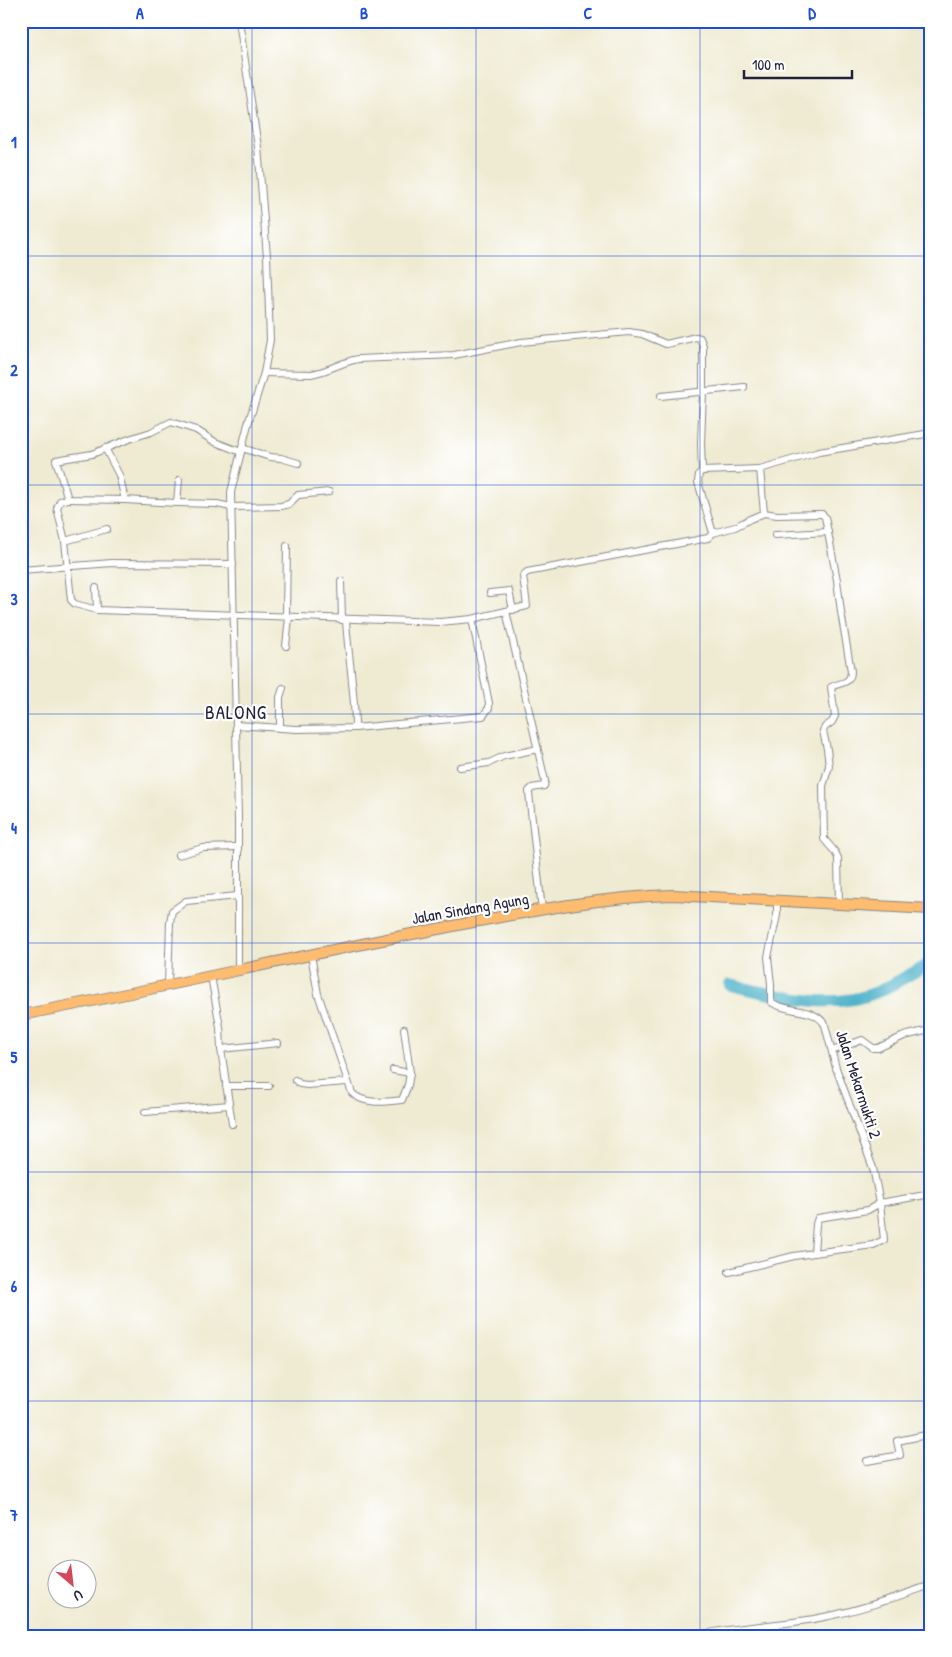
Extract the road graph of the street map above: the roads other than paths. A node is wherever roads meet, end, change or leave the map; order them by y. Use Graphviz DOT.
graph roads {
  1 [pos="239,21"];
  2 [pos="264,373"];
  3 [pos="744,387"];
  4 [pos="703,392"];
  5 [pos="661,396"];
  6 [pos="931,433"];
  7 [pos="106,448"];
  8 [pos="241,450"];
  9 [pos="298,463"];
  10 [pos="760,469"];
  11 [pos="702,471"];
  12 [pos="179,480"];
  13 [pos="329,492"];
  14 [pos="68,499"];
  15 [pos="125,500"];
  16 [pos="178,504"];
  17 [pos="231,507"];
  18 [pos="764,513"];
  19 [pos="107,529"];
  20 [pos="828,532"];
  21 [pos="713,533"];
  22 [pos="774,535"];
  23 [pos="65,541"];
  24 [pos="287,546"];
  25 [pos="233,564"];
  26 [pos="67,565"];
  27 [pos="21,570"];
  28 [pos="340,581"];
  29 [pos="96,588"];
  30 [pos="490,593"];
  31 [pos="97,610"];
  32 [pos="509,611"];
  33 [pos="233,614"];
  34 [pos="288,616"];
  35 [pos="472,619"];
  36 [pos="344,620"];
  37 [pos="286,646"];
  38 [pos="283,688"];
  39 [pos="236,725"];
  40 [pos="280,728"];
  41 [pos="355,728"];
  42 [pos="538,749"];
  43 [pos="460,767"];
  44 [pos="238,846"];
  45 [pos="178,855"];
  46 [pos="238,896"];
  47 [pos="777,901"];
  48 [pos="839,904"];
  49 [pos="931,909"];
  50 [pos="542,910"];
  51 [pos="311,956"];
  52 [pos="238,970"];
  53 [pos="211,976"];
  54 [pos="168,985"];
  55 [pos="21,1015"];
  56 [pos="404,1029"];
  57 [pos="925,1031"];
  58 [pos="278,1043"];
  59 [pos="221,1049"];
  60 [pos="832,1051"];
  61 [pos="393,1070"];
  62 [pos="410,1073"];
  63 [pos="295,1080"];
  64 [pos="347,1082"];
  65 [pos="226,1086"];
  66 [pos="268,1086"];
  67 [pos="229,1106"];
  68 [pos="145,1112"];
  69 [pos="232,1124"];
  70 [pos="931,1194"];
  71 [pos="880,1203"];
  72 [pos="814,1253"];
  73 [pos="729,1272"];
  74 [pos="931,1434"];
  75 [pos="867,1461"];
  76 [pos="931,1585"];
  77 [pos="694,1636"];
  1 -- 2 [label="street"];
  2 -- 4 [label="street"];
  2 -- 8 [label="street"];
  3 -- 4 [label="street"];
  4 -- 5 [label="street"];
  4 -- 11 [label="street"];
  6 -- 10 [label="street"];
  7 -- 8 [label="street"];
  7 -- 14 [label="street"];
  7 -- 15 [label="street"];
  8 -- 9 [label="street"];
  8 -- 17 [label="street"];
  10 -- 11 [label="street"];
  10 -- 18 [label="street"];
  11 -- 21 [label="street"];
  12 -- 16 [label="street"];
  13 -- 17 [label="street"];
  14 -- 15 [label="street"];
  14 -- 23 [label="street"];
  15 -- 16 [label="street"];
  16 -- 17 [label="street"];
  17 -- 25 [label="street"];
  18 -- 20 [label="street"];
  18 -- 21 [label="street"];
  19 -- 23 [label="street"];
  20 -- 22 [label="street"];
  20 -- 48 [label="street"];
  21 -- 32 [label="street"];
  23 -- 26 [label="street"];
  24 -- 34 [label="street"];
  25 -- 26 [label="street"];
  25 -- 33 [label="street"];
  26 -- 27 [label="street"];
  26 -- 31 [label="street"];
  28 -- 36 [label="street"];
  29 -- 31 [label="street"];
  30 -- 32 [label="street"];
  31 -- 33 [label="street"];
  32 -- 35 [label="street"];
  32 -- 42 [label="street"];
  33 -- 34 [label="street"];
  33 -- 39 [label="street"];
  34 -- 36 [label="street"];
  34 -- 37 [label="street"];
  35 -- 36 [label="street"];
  35 -- 41 [label="street"];
  36 -- 41 [label="street"];
  38 -- 40 [label="street"];
  39 -- 40 [label="street"];
  39 -- 44 [label="street"];
  40 -- 41 [label="street"];
  42 -- 43 [label="street"];
  42 -- 50 [label="street"];
  44 -- 45 [label="street"];
  44 -- 46 [label="street"];
  46 -- 52 [label="street"];
  46 -- 54 [label="street"];
  47 -- 48 [label="main road, Jalan Sindang Agung"];
  47 -- 50 [label="main road, Jalan Sindang Agung"];
  47 -- 60 [label="street, Jalan Mekarmukti 2"];
  48 -- 49 [label="main road, Jalan Sindang Agung"];
  50 -- 51 [label="main road, Jalan Sindang Agung"];
  51 -- 52 [label="main road, Jalan Sindang Agung"];
  51 -- 64 [label="street"];
  52 -- 53 [label="main road, Jalan Sindang Agung"];
  53 -- 54 [label="main road, Jalan Sindang Agung"];
  53 -- 59 [label="street"];
  54 -- 55 [label="main road, Jalan Sindang Agung"];
  56 -- 62 [label="street"];
  57 -- 60 [label="street"];
  58 -- 59 [label="street"];
  59 -- 65 [label="street"];
  60 -- 71 [label="street, Jalan Mekarmukti 2"];
  61 -- 62 [label="street"];
  62 -- 64 [label="street"];
  63 -- 64 [label="street"];
  65 -- 66 [label="street"];
  65 -- 67 [label="street"];
  67 -- 68 [label="street"];
  67 -- 69 [label="street"];
  70 -- 71 [label="street"];
  71 -- 72 [label="street"];
  71 -- 72 [label="street, Jalan Mekarmukti 2"];
  72 -- 73 [label="street"];
  74 -- 75 [label="street"];
  76 -- 77 [label="street"];
}
